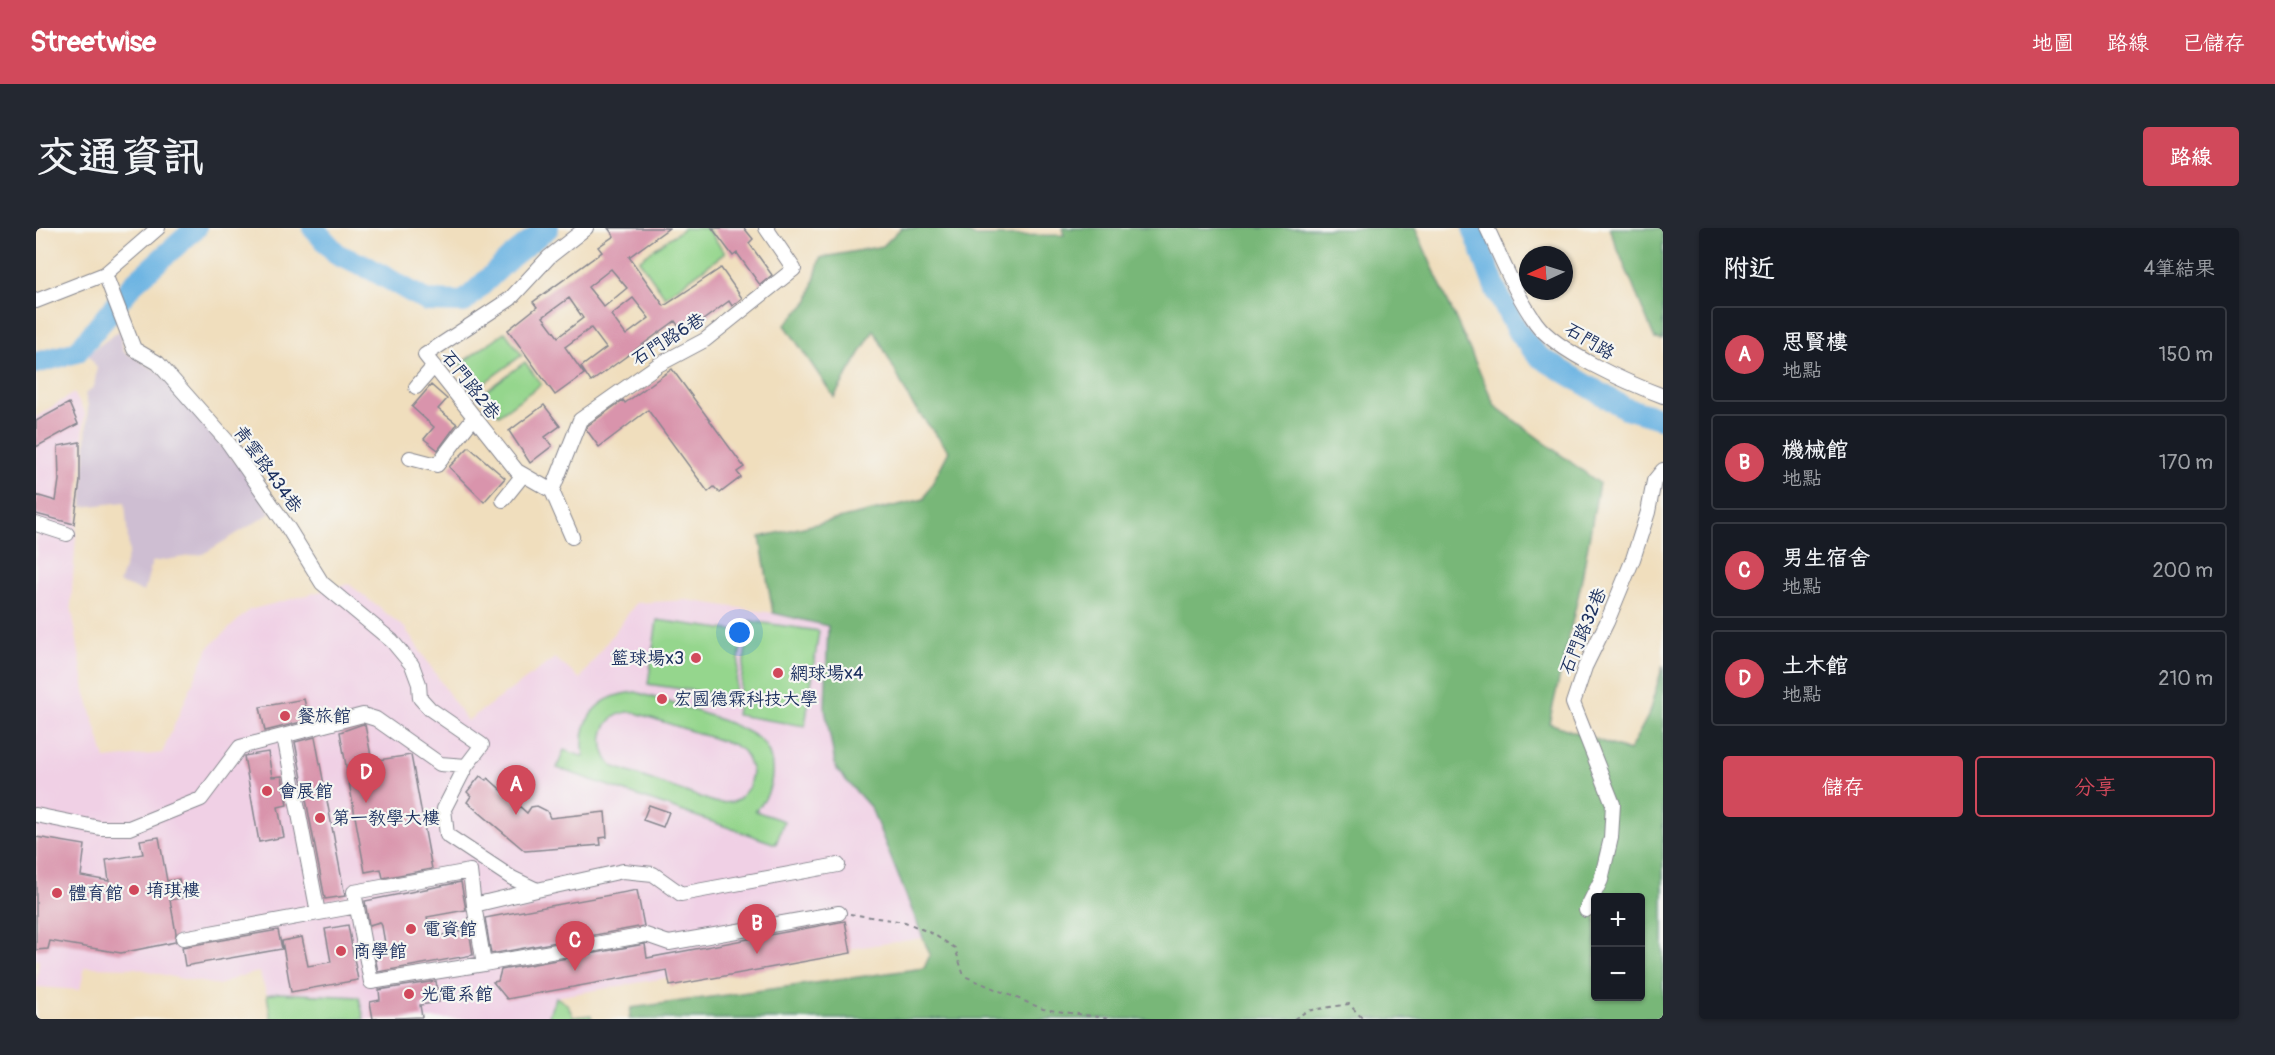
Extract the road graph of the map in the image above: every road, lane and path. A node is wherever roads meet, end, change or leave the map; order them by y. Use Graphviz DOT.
graph roads {
  1 [pos="158,228"];
  2 [pos="586,228"];
  3 [pos="766,228"];
  4 [pos="1487,228"];
  5 [pos="107,279"];
  6 [pos="36,301"];
  7 [pos="434,366"];
  8 [pos="416,387"];
  9 [pos="1663,396"];
  10 [pos="474,417"];
  11 [pos="410,458"];
  12 [pos="1663,470"];
  13 [pos="524,475"];
  14 [pos="552,491"];
  15 [pos="503,500"];
  16 [pos="36,524"];
  17 [pos="67,534"];
  18 [pos="572,537"];
  19 [pos="284,736"];
  20 [pos="466,766"];
  21 [pos="36,814"];
  22 [pos="838,865"];
  23 [pos="537,890"];
  24 [pos="474,905"];
  25 [pos="357,906"];
  26 [pos="1586,910"];
  27 [pos="318,913"];
  28 [pos="839,913"];
  29 [pos="183,938"];
  30 [pos="484,964"];
  31 [pos="1112,1019"];
  32 [pos="1294,1019"];
  33 [pos="1363,1019"];
  1 -- 5 [label="street"];
  2 -- 7 [label="street, 石門路2巷"];
  3 -- 14 [label="street, 石門路6巷"];
  4 -- 9 [label="street, 石門路"];
  5 -- 6 [label="street"];
  5 -- 20 [label="street, 青雲路434巷"];
  7 -- 8 [label="street"];
  7 -- 10 [label="street, 石門路2巷"];
  10 -- 11 [label="street"];
  10 -- 13 [label="street, 石門路2巷"];
  12 -- 26 [label="street, 石門路32巷"];
  13 -- 14 [label="street, 石門路2巷"];
  13 -- 15 [label="street"];
  14 -- 18 [label="street"];
  16 -- 17 [label="street"];
  19 -- 20 [label="street"];
  19 -- 21 [label="street"];
  19 -- 27 [label="street"];
  20 -- 23 [label="street"];
  22 -- 23 [label="street"];
  23 -- 24 [label="street"];
  24 -- 25 [label="street"];
  24 -- 30 [label="street"];
  25 -- 27 [label="street"];
  25 -- 30 [label="street"];
  27 -- 29 [label="street"];
  28 -- 30 [label="street"];
  28 -- 31 [label="path"];
  32 -- 33 [label="path"];
}
